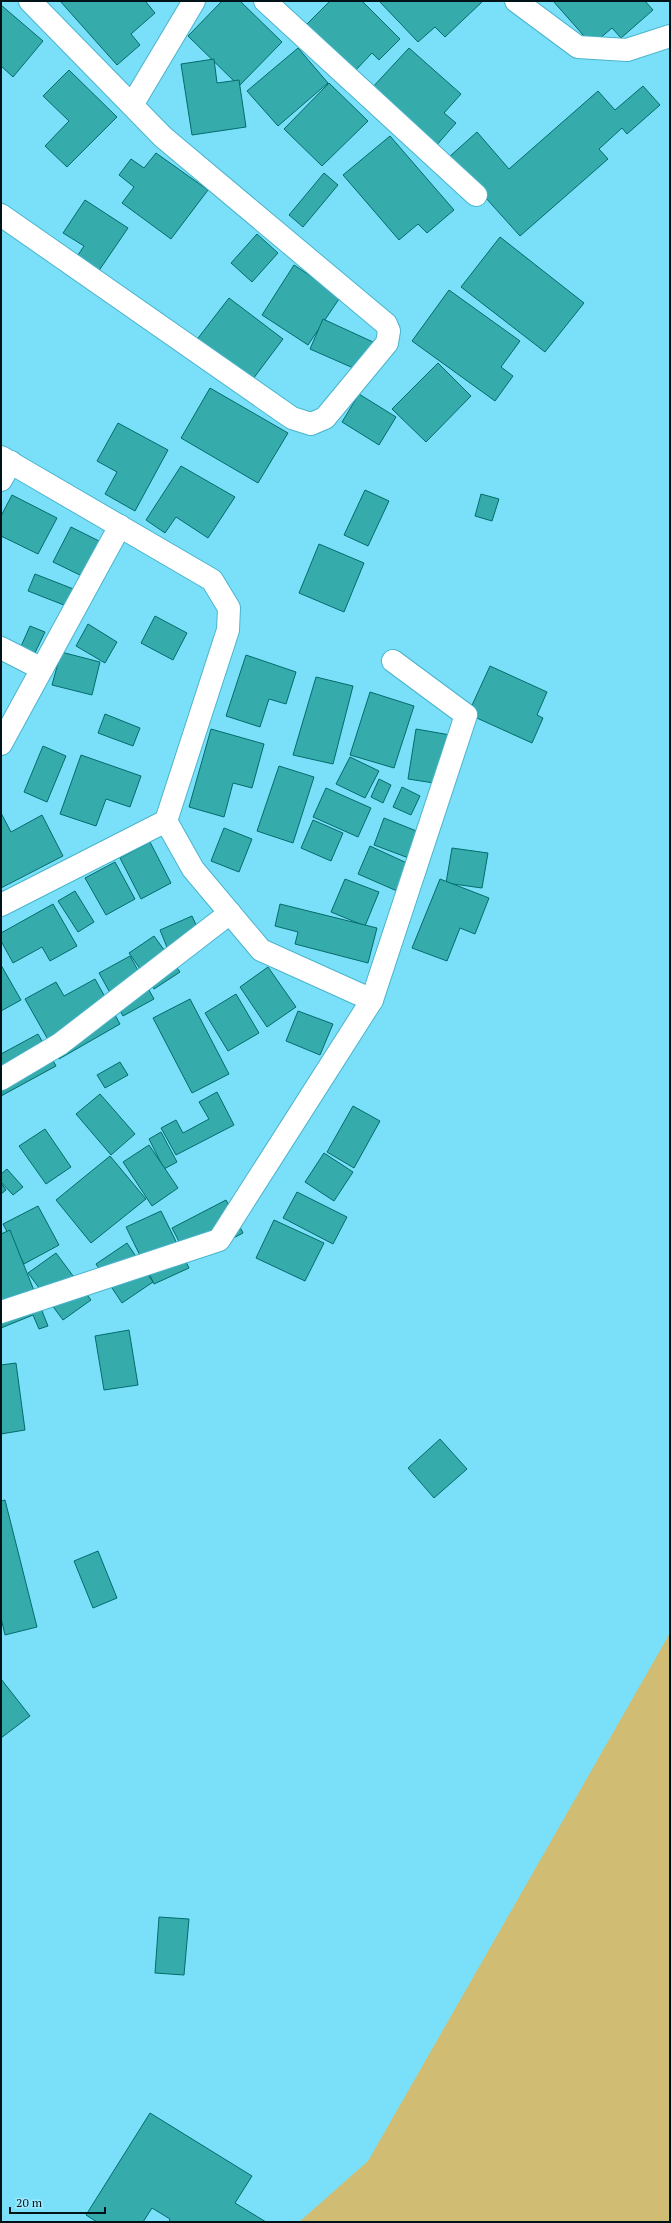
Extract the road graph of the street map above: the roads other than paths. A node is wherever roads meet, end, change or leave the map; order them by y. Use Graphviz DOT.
graph roads {
  1 [pos="30,1"];
  2 [pos="194,1"];
  3 [pos="265,1"];
  4 [pos="516,1"];
  5 [pos="670,36"];
  6 [pos="132,106"];
  7 [pos="476,195"];
  8 [pos="1,215"];
  9 [pos="4,466"];
  10 [pos="120,526"];
  11 [pos="1,648"];
  12 [pos="393,661"];
  13 [pos="42,668"];
  14 [pos="1,744"];
  15 [pos="166,821"];
  16 [pos="1,905"];
  17 [pos="230,914"];
  18 [pos="372,1000"];
  19 [pos="1,1079"];
  20 [pos="1,1312"];
  1 -- 6 [label="street"];
  2 -- 6 [label="street"];
  3 -- 7 [label="street"];
  4 -- 5 [label="street"];
  6 -- 8 [label="street"];
  9 -- 10 [label="street"];
  10 -- 13 [label="street"];
  10 -- 15 [label="street"];
  11 -- 13 [label="street"];
  12 -- 18 [label="street"];
  13 -- 14 [label="street"];
  15 -- 16 [label="street"];
  15 -- 17 [label="street"];
  17 -- 18 [label="street"];
  17 -- 19 [label="street"];
  18 -- 20 [label="street"];
}
